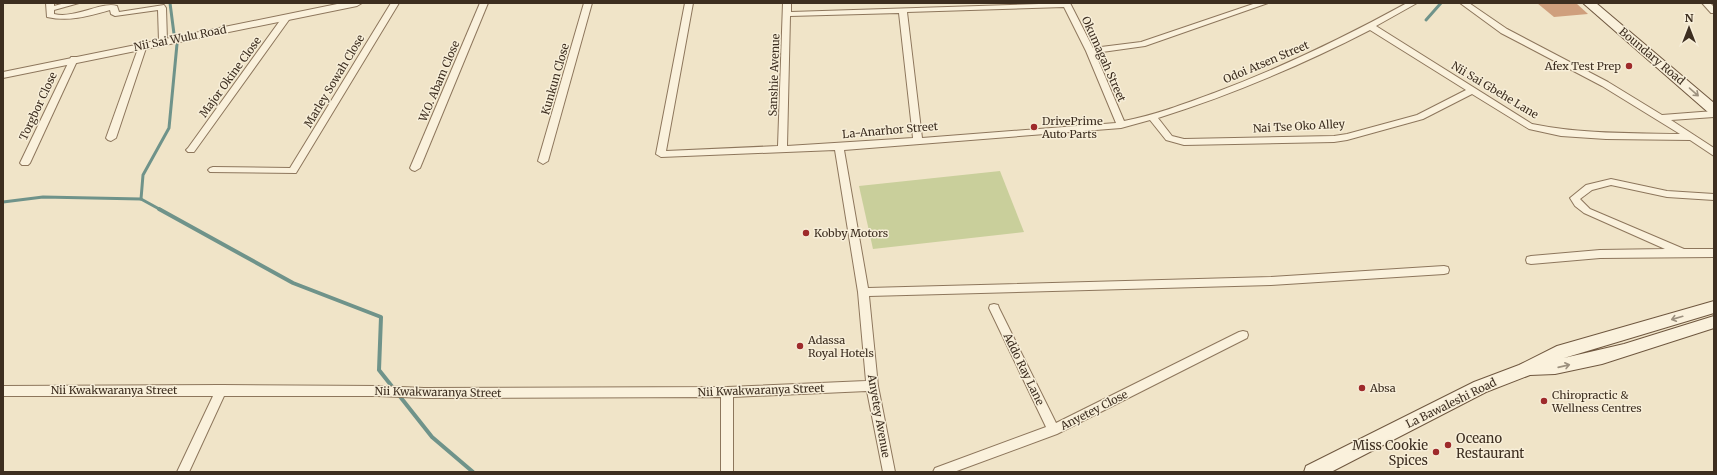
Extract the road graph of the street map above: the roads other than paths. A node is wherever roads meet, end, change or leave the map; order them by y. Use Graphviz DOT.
graph roads {
  1 [pos="75,3"];
  2 [pos="357,3"];
  3 [pos="395,3"];
  4 [pos="484,3"];
  5 [pos="588,3"];
  6 [pos="689,3"];
  7 [pos="787,3"];
  8 [pos="1413,3"];
  9 [pos="1464,3"];
  10 [pos="1589,3"];
  11 [pos="1604,3"];
  12 [pos="1706,3"];
  13 [pos="1066,4"];
  14 [pos="1258,4"];
  15 [pos="110,5"];
  16 [pos="50,6"];
  17 [pos="902,10"];
  18 [pos="1714,11"];
  19 [pos="787,14"];
  20 [pos="287,17"];
  21 [pos="1371,26"];
  22 [pos="163,41"];
  23 [pos="143,45"];
  24 [pos="1090,51"];
  25 [pos="74,59"];
  26 [pos="3,74"];
  27 [pos="1472,91"];
  28 [pos="1714,97"];
  29 [pos="1714,110"];
  30 [pos="1714,114"];
  31 [pos="1153,118"];
  32 [pos="1661,118"];
  33 [pos="1121,125"];
  34 [pos="1692,137"];
  35 [pos="111,138"];
  36 [pos="918,140"];
  37 [pos="839,146"];
  38 [pos="782,148"];
  39 [pos="191,150"];
  40 [pos="1714,153"];
  41 [pos="543,161"];
  42 [pos="25,163"];
  43 [pos="415,168"];
  44 [pos="213,170"];
  45 [pos="1714,197"];
  46 [pos="1682,253"];
  47 [pos="1714,253"];
  48 [pos="1531,260"];
  49 [pos="1444,270"];
  50 [pos="863,292"];
  51 [pos="1714,307"];
  52 [pos="994,308"];
  53 [pos="1714,322"];
  54 [pos="1243,335"];
  55 [pos="1525,370"];
  56 [pos="872,386"];
  57 [pos="3,390"];
  58 [pos="222,390"];
  59 [pos="727,392"];
  60 [pos="1053,430"];
  61 [pos="183,472"];
  62 [pos="727,472"];
  63 [pos="889,472"];
  64 [pos="939,472"];
  65 [pos="1313,472"];
  1 -- 16 [label="street"];
  2 -- 20 [label="street, Nii Sai Wulu Road"];
  3 -- 44 [label="street, Marley Sowah Close"];
  4 -- 43 [label="street, W.O. Abam Close"];
  5 -- 41 [label="street, Kunkun Close"];
  6 -- 38 [label="street, La-Anarhor Street"];
  7 -- 19 [label="street, Sanshie Avenue"];
  8 -- 21 [label="street, Odoi Atsen Street"];
  9 -- 32 [label="street"];
  10 -- 29 [label="main road, Boundary Road, one-way"];
  11 -- 28 [label="main road, Boundary Road"];
  12 -- 18 [label="street"];
  13 -- 17 [label="street"];
  13 -- 24 [label="street, Okumagah Street"];
  14 -- 24 [label="street"];
  15 -- 16 [label="street"];
  15 -- 22 [label="street"];
  17 -- 19 [label="street"];
  17 -- 36 [label="street"];
  19 -- 38 [label="street, Sanshie Avenue"];
  20 -- 22 [label="street, Nii Sai Wulu Road"];
  20 -- 39 [label="street, Major Okine Close"];
  21 -- 27 [label="street, Nii Sai Gbehe Lane"];
  21 -- 31 [label="street, Odoi Atsen Street"];
  22 -- 23 [label="street, Nii Sai Wulu Road"];
  23 -- 25 [label="street, Nii Sai Wulu Road"];
  23 -- 35 [label="street"];
  24 -- 33 [label="street, Okumagah Street"];
  25 -- 26 [label="street, Nii Sai Wulu Road"];
  25 -- 42 [label="street, Torgbor Close"];
  27 -- 31 [label="street, Nai Tse Oko Alley"];
  27 -- 34 [label="street, Nii Sai Gbehe Lane"];
  30 -- 32 [label="street"];
  31 -- 33 [label="street, Odoi Atsen Street"];
  32 -- 34 [label="street"];
  33 -- 36 [label="street, La-Anarhor Street"];
  34 -- 40 [label="street"];
  36 -- 37 [label="street, La-Anarhor Street"];
  37 -- 38 [label="street, La-Anarhor Street"];
  37 -- 50 [label="street, Anyetey Avenue"];
  45 -- 46 [label="street"];
  46 -- 47 [label="street"];
  46 -- 48 [label="street"];
  49 -- 50 [label="street"];
  50 -- 56 [label="street, Anyetey Avenue"];
  51 -- 55 [label="main road, La Bawaleshi Road, one-way"];
  52 -- 60 [label="street, Addo Ray Lane"];
  55 -- 53 [label="main road, La Bawaleshi Road, one-way"];
  54 -- 60 [label="street, Anyetey Close"];
  55 -- 65 [label="main road, La Bawaleshi Road"];
  56 -- 59 [label="street, Nii Kwakwaranya Street"];
  56 -- 63 [label="street, Anyetey Avenue"];
  57 -- 58 [label="street, Nii Kwakwaranya Street"];
  58 -- 59 [label="street, Nii Kwakwaranya Street"];
  58 -- 61 [label="street"];
  59 -- 62 [label="street"];
  60 -- 64 [label="street, Anyetey Close"];
}
